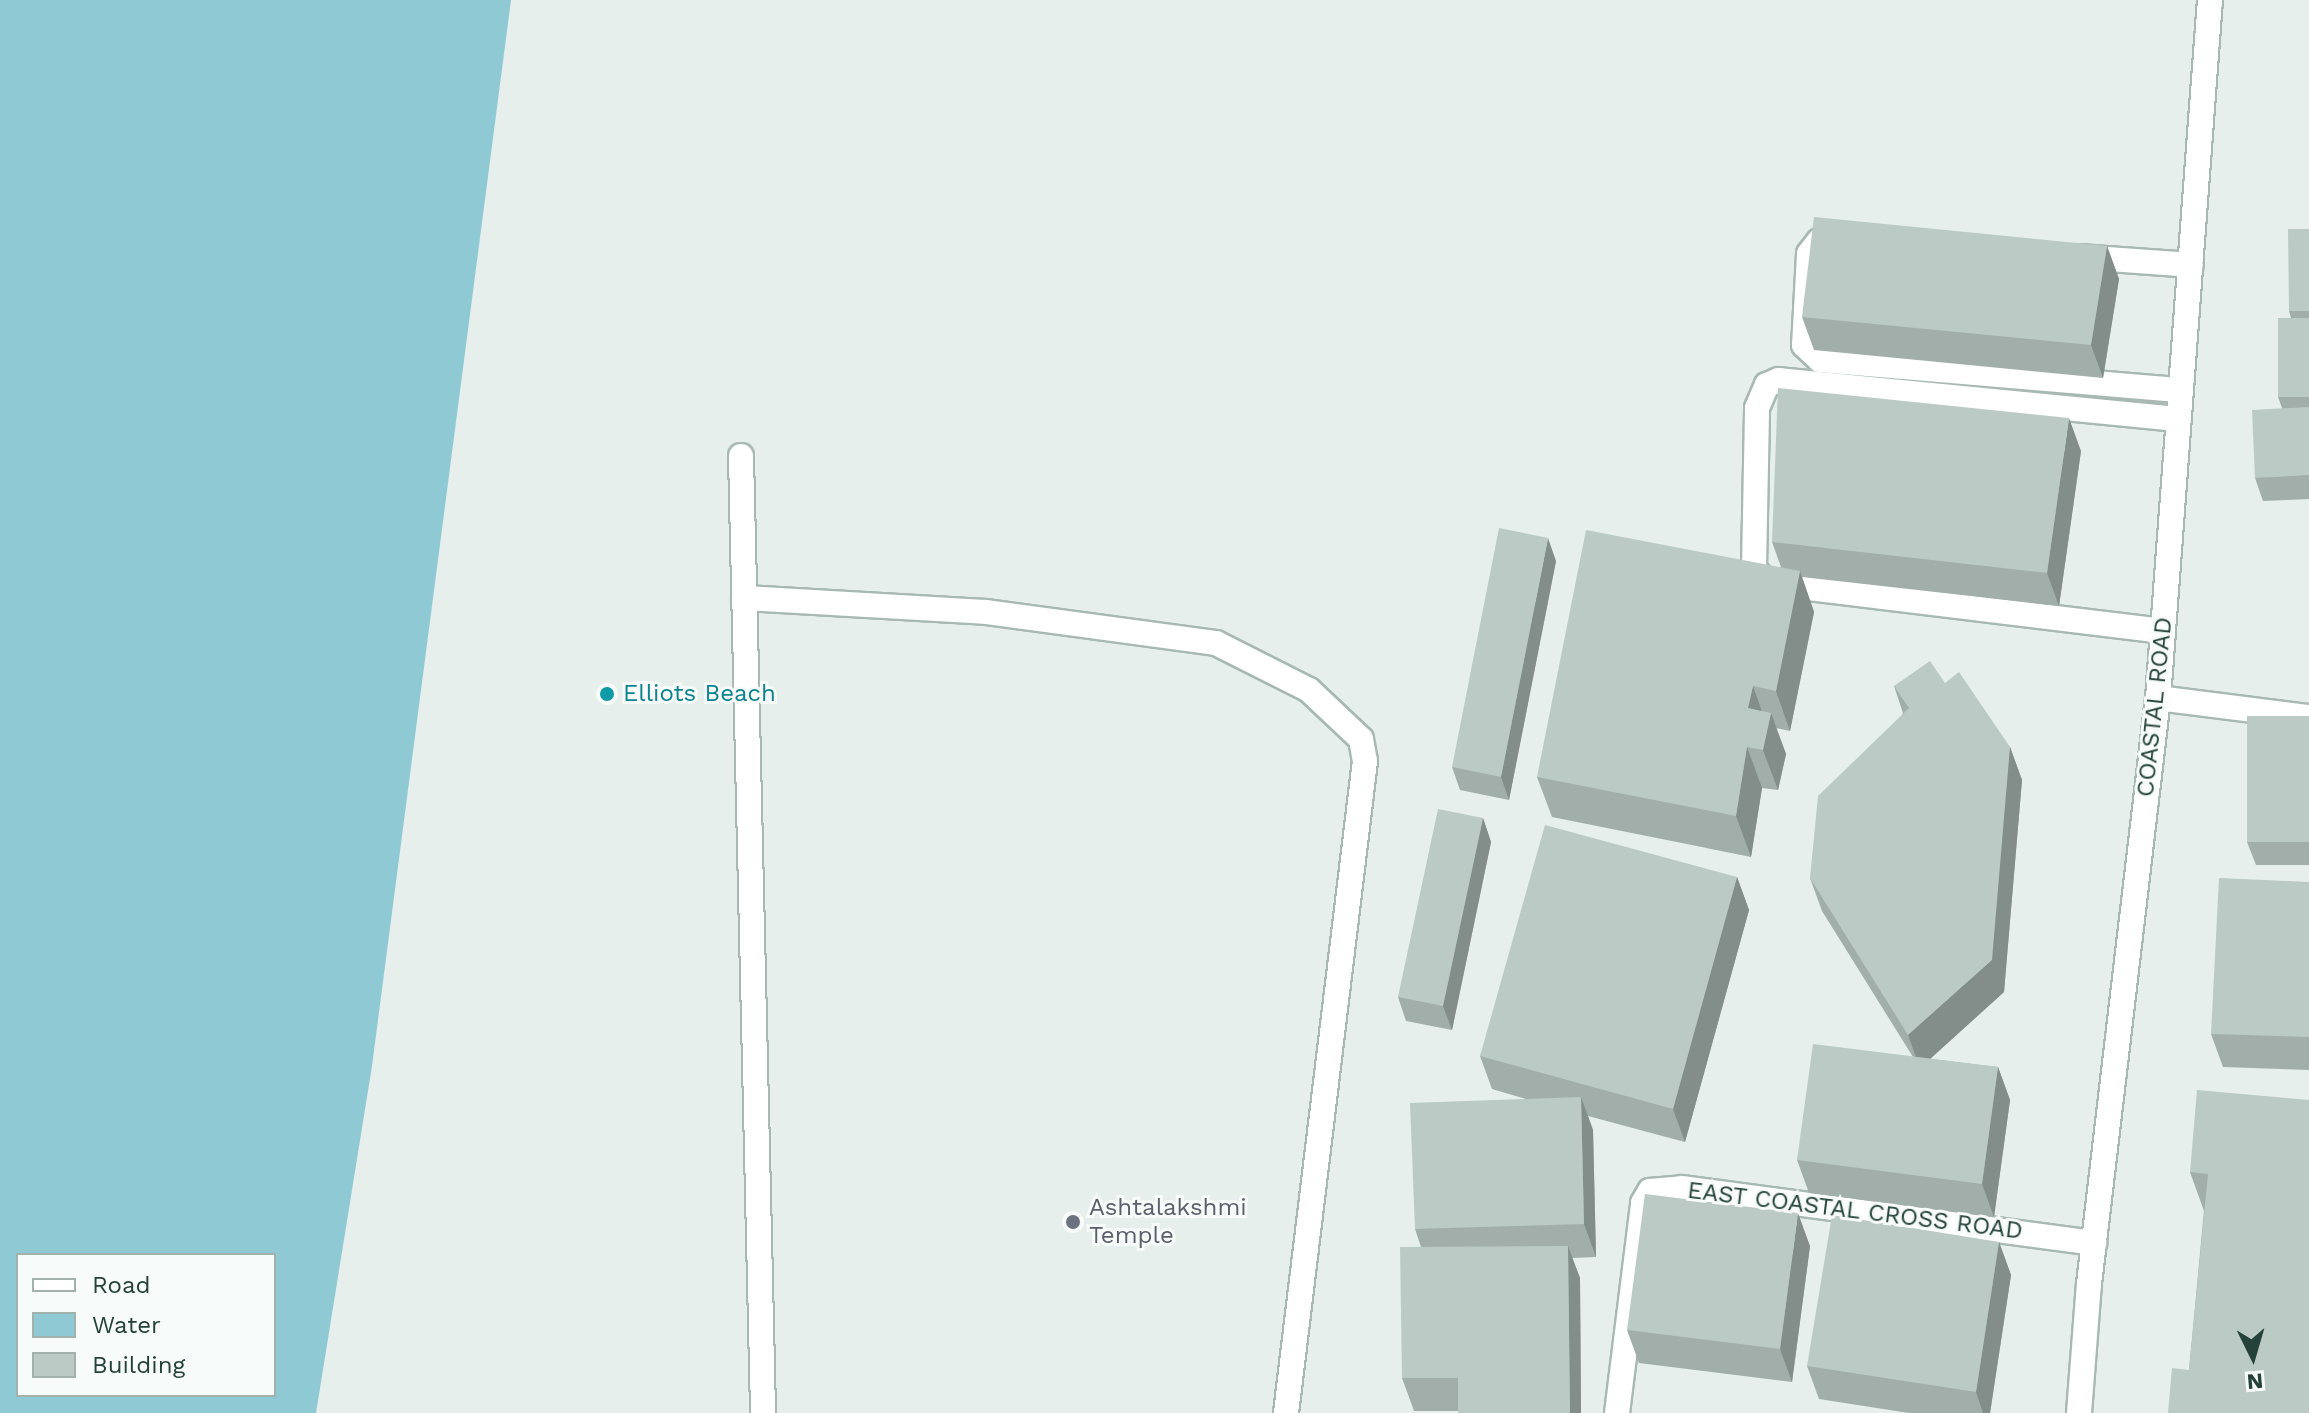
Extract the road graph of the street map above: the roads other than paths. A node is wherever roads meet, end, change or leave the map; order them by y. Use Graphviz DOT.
graph roads {
  1 [pos="2210,0"];
  2 [pos="1859,240"];
  3 [pos="2057,255"];
  4 [pos="2191,265"];
  5 [pos="2181,390"];
  6 [pos="2178,419"];
  7 [pos="741,456"];
  8 [pos="744,598"];
  9 [pos="2163,631"];
  10 [pos="2158,698"];
  11 [pos="2309,717"];
  12 [pos="2094,1243"];
  13 [pos="763,1413"];
  14 [pos="1286,1413"];
  15 [pos="1617,1413"];
  16 [pos="2079,1413"];
  1 -- 4 [label="street, COASTAL ROAD"];
  2 -- 5 [label="street"];
  3 -- 4 [label="street"];
  4 -- 5 [label="street, COASTAL ROAD"];
  5 -- 6 [label="street, COASTAL ROAD"];
  6 -- 9 [label="street, COASTAL ROAD"];
  6 -- 9 [label="street"];
  7 -- 8 [label="street"];
  8 -- 13 [label="street"];
  8 -- 14 [label="street"];
  9 -- 10 [label="street, COASTAL ROAD"];
  10 -- 11 [label="street"];
  10 -- 12 [label="street, COASTAL ROAD"];
  12 -- 15 [label="street, EAST COASTAL CROSS ROAD"];
  12 -- 16 [label="street, COASTAL ROAD"];
}
